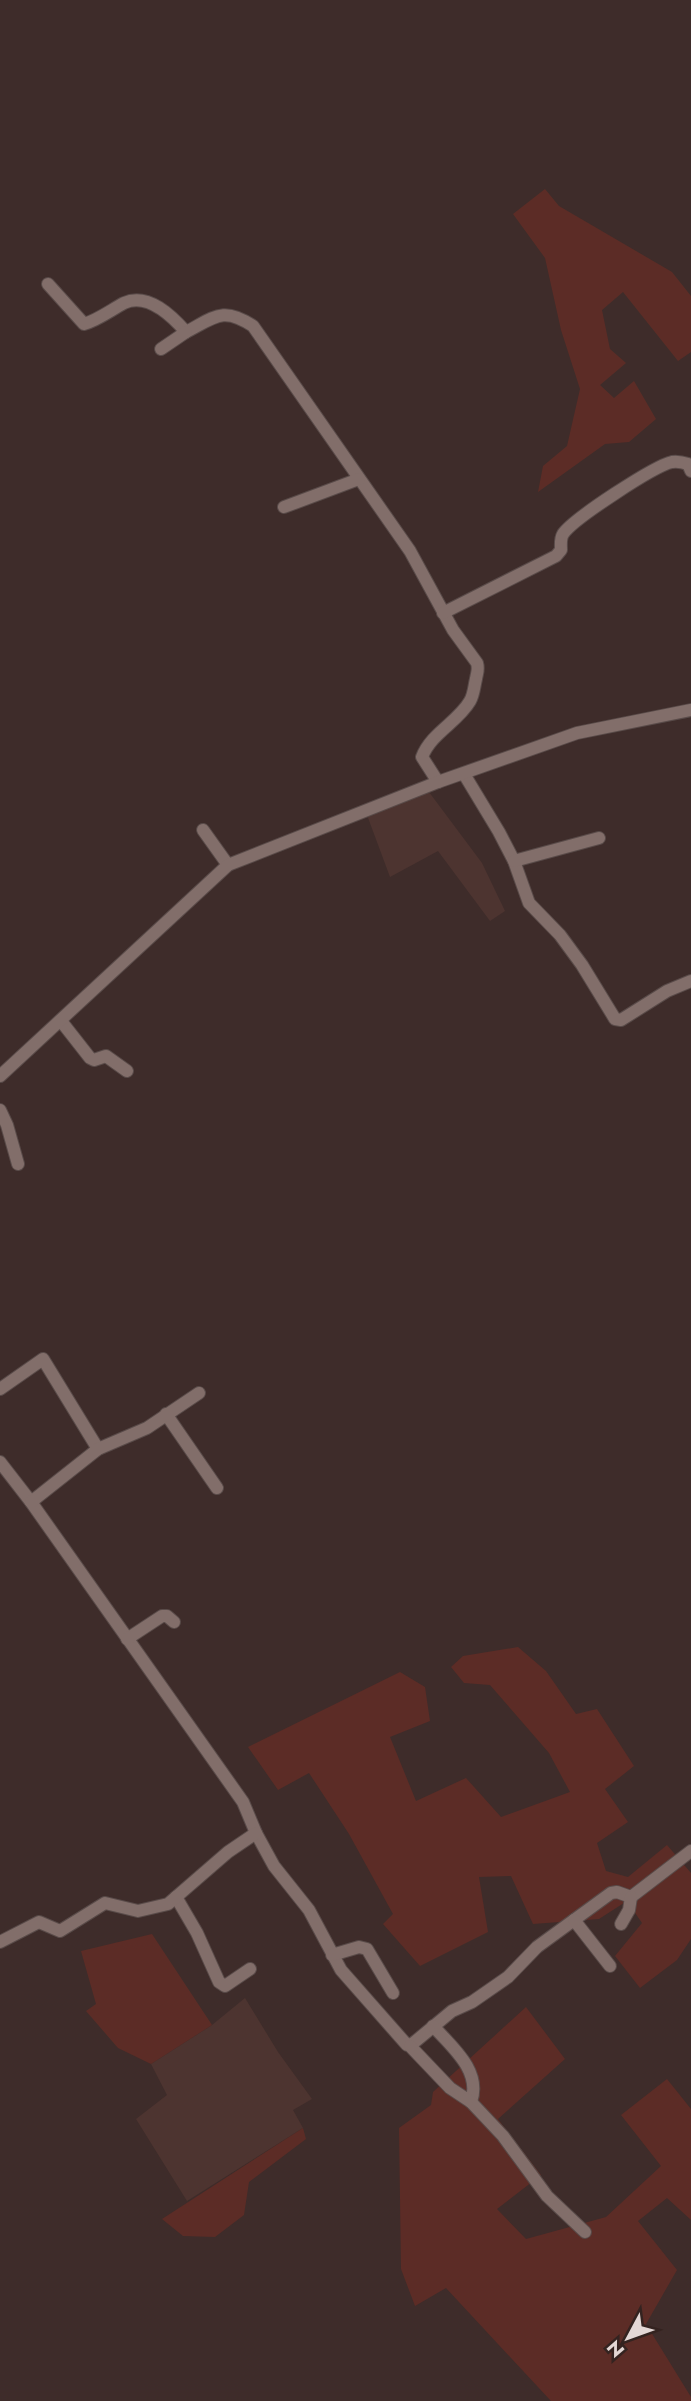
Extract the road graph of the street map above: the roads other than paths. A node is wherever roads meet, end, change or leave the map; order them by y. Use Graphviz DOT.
graph roads {
  1 [pos="48,284"];
  2 [pos="186,332"];
  3 [pos="161,349"];
  4 [pos="691,471"];
  5 [pos="359,479"];
  6 [pos="284,507"];
  7 [pos="443,612"];
  8 [pos="691,710"];
  9 [pos="464,774"];
  10 [pos="438,782"];
  11 [pos="202,830"];
  12 [pos="598,838"];
  13 [pos="514,861"];
  14 [pos="228,865"];
  15 [pos="691,981"];
  16 [pos="61,1021"];
  17 [pos="127,1071"];
  18 [pos="0,1076"];
  19 [pos="0,1110"];
  20 [pos="18,1164"];
  21 [pos="0,1390"];
  22 [pos="199,1392"];
  23 [pos="166,1414"];
  24 [pos="98,1449"];
  25 [pos="0,1462"];
  26 [pos="216,1488"];
  27 [pos="32,1502"];
  28 [pos="174,1622"];
  29 [pos="127,1639"];
  30 [pos="256,1833"];
  31 [pos="691,1851"];
  32 [pos="176,1897"];
  33 [pos="631,1897"];
  34 [pos="575,1920"];
  35 [pos="621,1924"];
  36 [pos="0,1942"];
  37 [pos="332,1955"];
  38 [pos="610,1966"];
  39 [pos="250,1969"];
  40 [pos="393,1993"];
  41 [pos="433,2026"];
  42 [pos="410,2046"];
  43 [pos="471,2102"];
  44 [pos="585,2232"];
  1 -- 2 [label="street"];
  2 -- 3 [label="street"];
  2 -- 5 [label="street"];
  4 -- 7 [label="street"];
  5 -- 6 [label="street"];
  5 -- 7 [label="street"];
  7 -- 10 [label="street"];
  8 -- 9 [label="street"];
  9 -- 10 [label="street"];
  9 -- 13 [label="street"];
  10 -- 14 [label="street"];
  11 -- 14 [label="street"];
  12 -- 13 [label="street"];
  13 -- 15 [label="street"];
  14 -- 16 [label="street"];
  16 -- 17 [label="street"];
  16 -- 18 [label="street"];
  19 -- 20 [label="street"];
  21 -- 24 [label="street"];
  22 -- 23 [label="street"];
  23 -- 24 [label="street"];
  23 -- 26 [label="street"];
  24 -- 27 [label="street"];
  25 -- 27 [label="street"];
  27 -- 29 [label="street"];
  28 -- 29 [label="street"];
  29 -- 30 [label="street"];
  30 -- 32 [label="street"];
  30 -- 37 [label="street"];
  31 -- 33 [label="street"];
  32 -- 36 [label="street"];
  32 -- 39 [label="street"];
  33 -- 34 [label="street"];
  33 -- 35 [label="street"];
  34 -- 38 [label="street"];
  34 -- 41 [label="street"];
  37 -- 40 [label="street"];
  37 -- 42 [label="street"];
  41 -- 42 [label="street"];
  41 -- 43 [label="street"];
  42 -- 43 [label="street"];
  43 -- 44 [label="street"];
}
